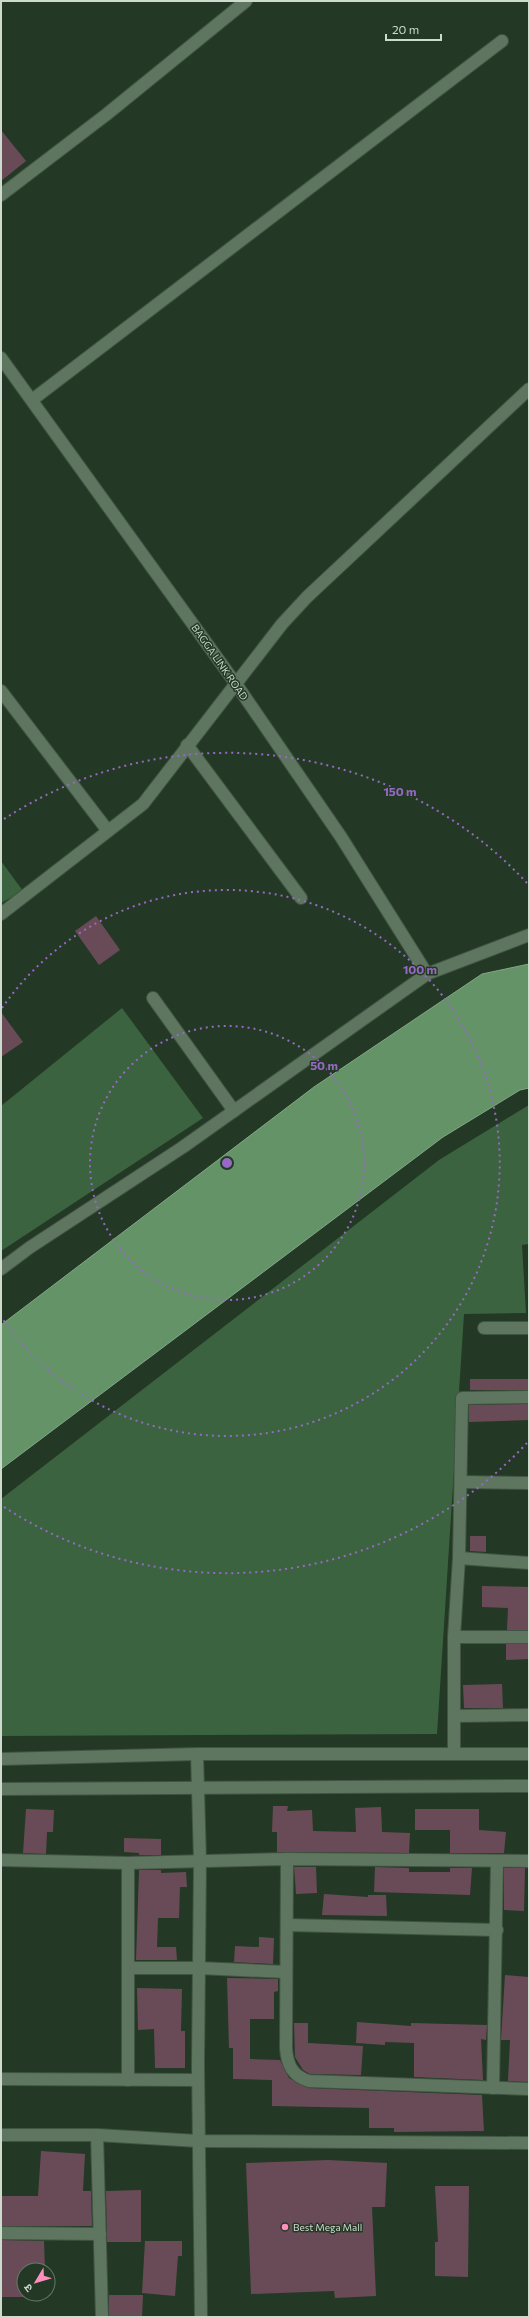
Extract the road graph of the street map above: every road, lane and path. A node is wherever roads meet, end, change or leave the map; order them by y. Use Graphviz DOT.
graph roads {
  1 [pos="246,1"];
  2 [pos="502,41"];
  3 [pos="1,195"];
  4 [pos="1,358"];
  5 [pos="529,389"];
  6 [pos="32,400"];
  7 [pos="236,684"];
  8 [pos="1,691"];
  9 [pos="188,745"];
  10 [pos="108,831"];
  11 [pos="301,898"];
  12 [pos="1,914"];
  13 [pos="529,936"];
  14 [pos="427,974"];
  15 [pos="153,998"];
  16 [pos="234,1111"];
  17 [pos="1,1269"];
  18 [pos="484,1328"];
  19 [pos="529,1328"];
  20 [pos="529,1397"];
  21 [pos="461,1482"];
  22 [pos="529,1483"];
  23 [pos="459,1558"];
  24 [pos="529,1562"];
  25 [pos="454,1637"];
  26 [pos="529,1637"];
  27 [pos="529,1715"];
  28 [pos="454,1716"];
  29 [pos="197,1754"];
  30 [pos="454,1754"];
  31 [pos="529,1754"];
  32 [pos="1,1759"];
  33 [pos="529,1786"];
  34 [pos="198,1787"];
  35 [pos="1,1789"];
  36 [pos="286,1859"];
  37 [pos="1,1860"];
  38 [pos="200,1861"];
  39 [pos="497,1861"];
  40 [pos="529,1861"];
  41 [pos="128,1863"];
  42 [pos="287,1925"];
  43 [pos="497,1930"];
  44 [pos="128,1968"];
  45 [pos="199,1968"];
  46 [pos="286,1972"];
  47 [pos="1,2079"];
  48 [pos="128,2080"];
  49 [pos="198,2080"];
  50 [pos="493,2088"];
  51 [pos="529,2089"];
  52 [pos="1,2134"];
  53 [pos="97,2135"];
  54 [pos="198,2141"];
  55 [pos="529,2143"];
  56 [pos="1,2234"];
  57 [pos="100,2234"];
  58 [pos="102,2317"];
  59 [pos="201,2317"];
  1 -- 3 [label="street"];
  2 -- 6 [label="street"];
  4 -- 6 [label="street, BAGGA LINK ROAD"];
  5 -- 7 [label="street"];
  6 -- 7 [label="street, BAGGA LINK ROAD"];
  7 -- 9 [label="street"];
  7 -- 14 [label="street, BAGGA LINK ROAD"];
  8 -- 10 [label="street"];
  9 -- 10 [label="street"];
  9 -- 11 [label="street"];
  10 -- 12 [label="street"];
  13 -- 14 [label="street"];
  14 -- 16 [label="street"];
  15 -- 16 [label="street"];
  16 -- 17 [label="street"];
  18 -- 19 [label="street"];
  20 -- 21 [label="street"];
  21 -- 22 [label="street"];
  21 -- 23 [label="street"];
  23 -- 24 [label="street"];
  23 -- 25 [label="street"];
  25 -- 26 [label="street"];
  25 -- 28 [label="street"];
  27 -- 28 [label="street"];
  28 -- 30 [label="street"];
  29 -- 30 [label="street"];
  29 -- 32 [label="street"];
  29 -- 34 [label="street"];
  30 -- 31 [label="street"];
  33 -- 34 [label="street"];
  34 -- 35 [label="street"];
  34 -- 38 [label="street"];
  36 -- 38 [label="street"];
  36 -- 39 [label="street"];
  36 -- 42 [label="street"];
  37 -- 41 [label="street"];
  38 -- 41 [label="street"];
  38 -- 45 [label="street"];
  39 -- 40 [label="street"];
  39 -- 43 [label="street"];
  41 -- 44 [label="street"];
  42 -- 43 [label="street"];
  42 -- 46 [label="street"];
  43 -- 50 [label="street"];
  44 -- 45 [label="street"];
  44 -- 48 [label="street"];
  45 -- 46 [label="street"];
  45 -- 49 [label="street"];
  46 -- 50 [label="street"];
  47 -- 48 [label="street"];
  48 -- 49 [label="street"];
  49 -- 54 [label="street"];
  50 -- 51 [label="street"];
  52 -- 53 [label="street"];
  53 -- 54 [label="street"];
  53 -- 57 [label="street"];
  54 -- 55 [label="street"];
  54 -- 59 [label="street"];
  56 -- 57 [label="street"];
  57 -- 58 [label="street"];
}
